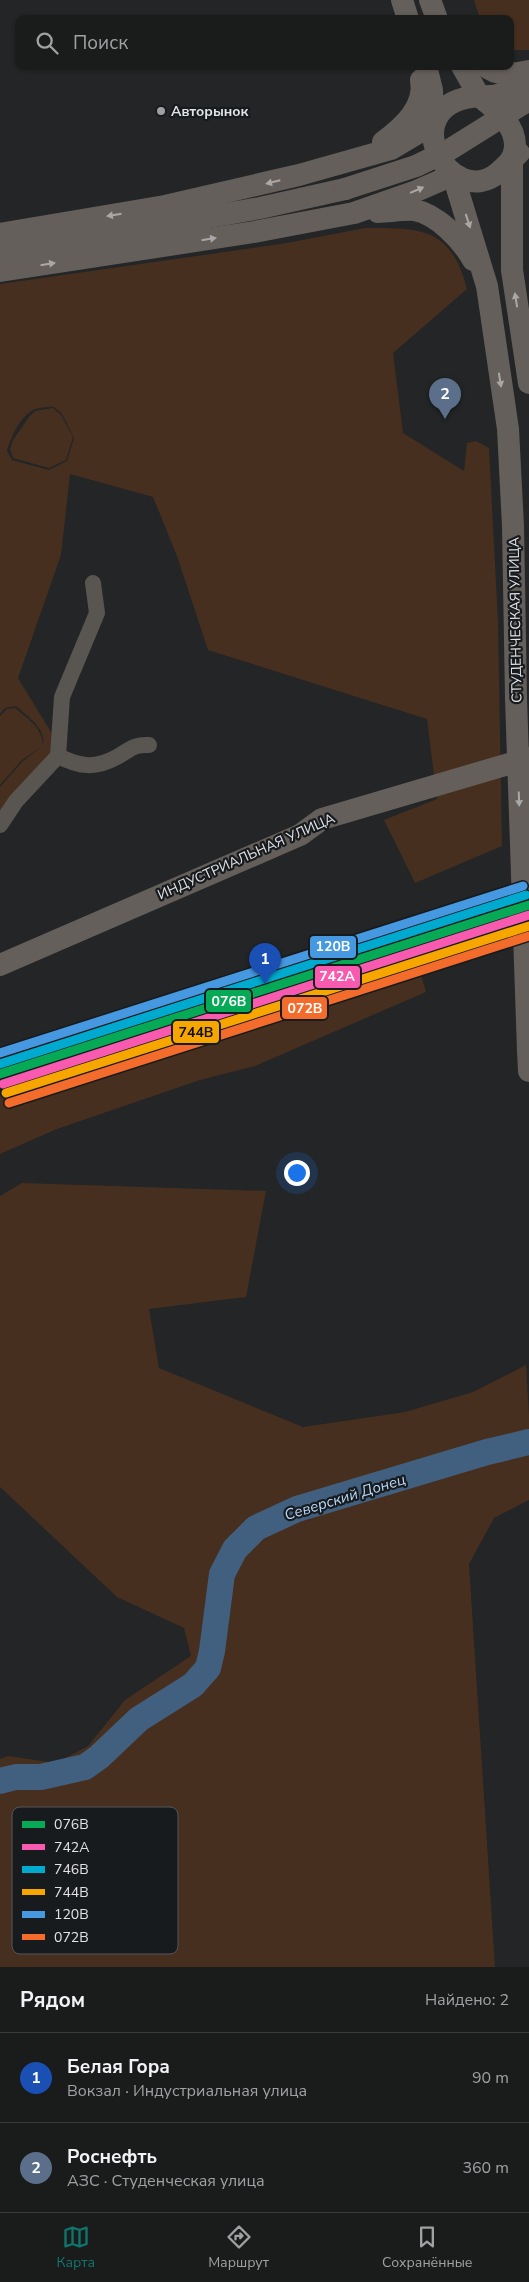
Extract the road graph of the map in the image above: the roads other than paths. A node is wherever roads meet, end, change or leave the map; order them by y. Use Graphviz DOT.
graph roads {
  1 [pos="402,0"];
  2 [pos="430,0"];
  3 [pos="407,15"];
  4 [pos="436,15"];
  5 [pos="419,70"];
  6 [pos="427,70"];
  7 [pos="464,70"];
  8 [pos="490,70"];
  9 [pos="529,71"];
  10 [pos="529,77"];
  11 [pos="479,96"];
  12 [pos="529,100"];
  13 [pos="433,124"];
  14 [pos="529,144"];
  15 [pos="512,160"];
  16 [pos="453,175"];
  17 [pos="299,176"];
  18 [pos="354,213"];
  19 [pos="0,234"];
  20 [pos="0,254"];
  21 [pos="0,271"];
  22 [pos="487,286"];
  23 [pos="529,383"];
  24 [pos="93,583"];
  25 [pos="149,745"];
  26 [pos="58,756"];
  27 [pos="529,758"];
  28 [pos="0,825"];
  29 [pos="0,965"];
  30 [pos="528,1061"];
  1 -- 3 [label="main road"];
  2 -- 4 [label="main road"];
  5 -- 17 [label="main road"];
  6 -- 13 [label="main road"];
  7 -- 11 [label="main road"];
  8 -- 9 [label="main road"];
  10 -- 11 [label="main road"];
  11 -- 13 [label="main road"];
  11 -- 15 [label="main road"];
  12 -- 20 [label="main road, bridge"];
  13 -- 16 [label="main road"];
  13 -- 17 [label="main road"];
  14 -- 15 [label="main road"];
  15 -- 16 [label="main road"];
  23 -- 15 [label="main road, one-way"];
  18 -- 16 [label="main road, one-way"];
  16 -- 22 [label="main road, СТУДЕНЧЕСКАЯ УЛИЦА, one-way"];
  17 -- 19 [label="main road, one-way"];
  21 -- 18 [label="main road, one-way"];
  18 -- 22 [label="main road"];
  22 -- 30 [label="main road, СТУДЕНЧЕСКАЯ УЛИЦА, one-way, bridge"];
  24 -- 26 [label="street"];
  25 -- 26 [label="street"];
  26 -- 28 [label="street"];
  27 -- 29 [label="main road, ИНДУСТРИАЛЬНАЯ УЛИЦА"];
}
